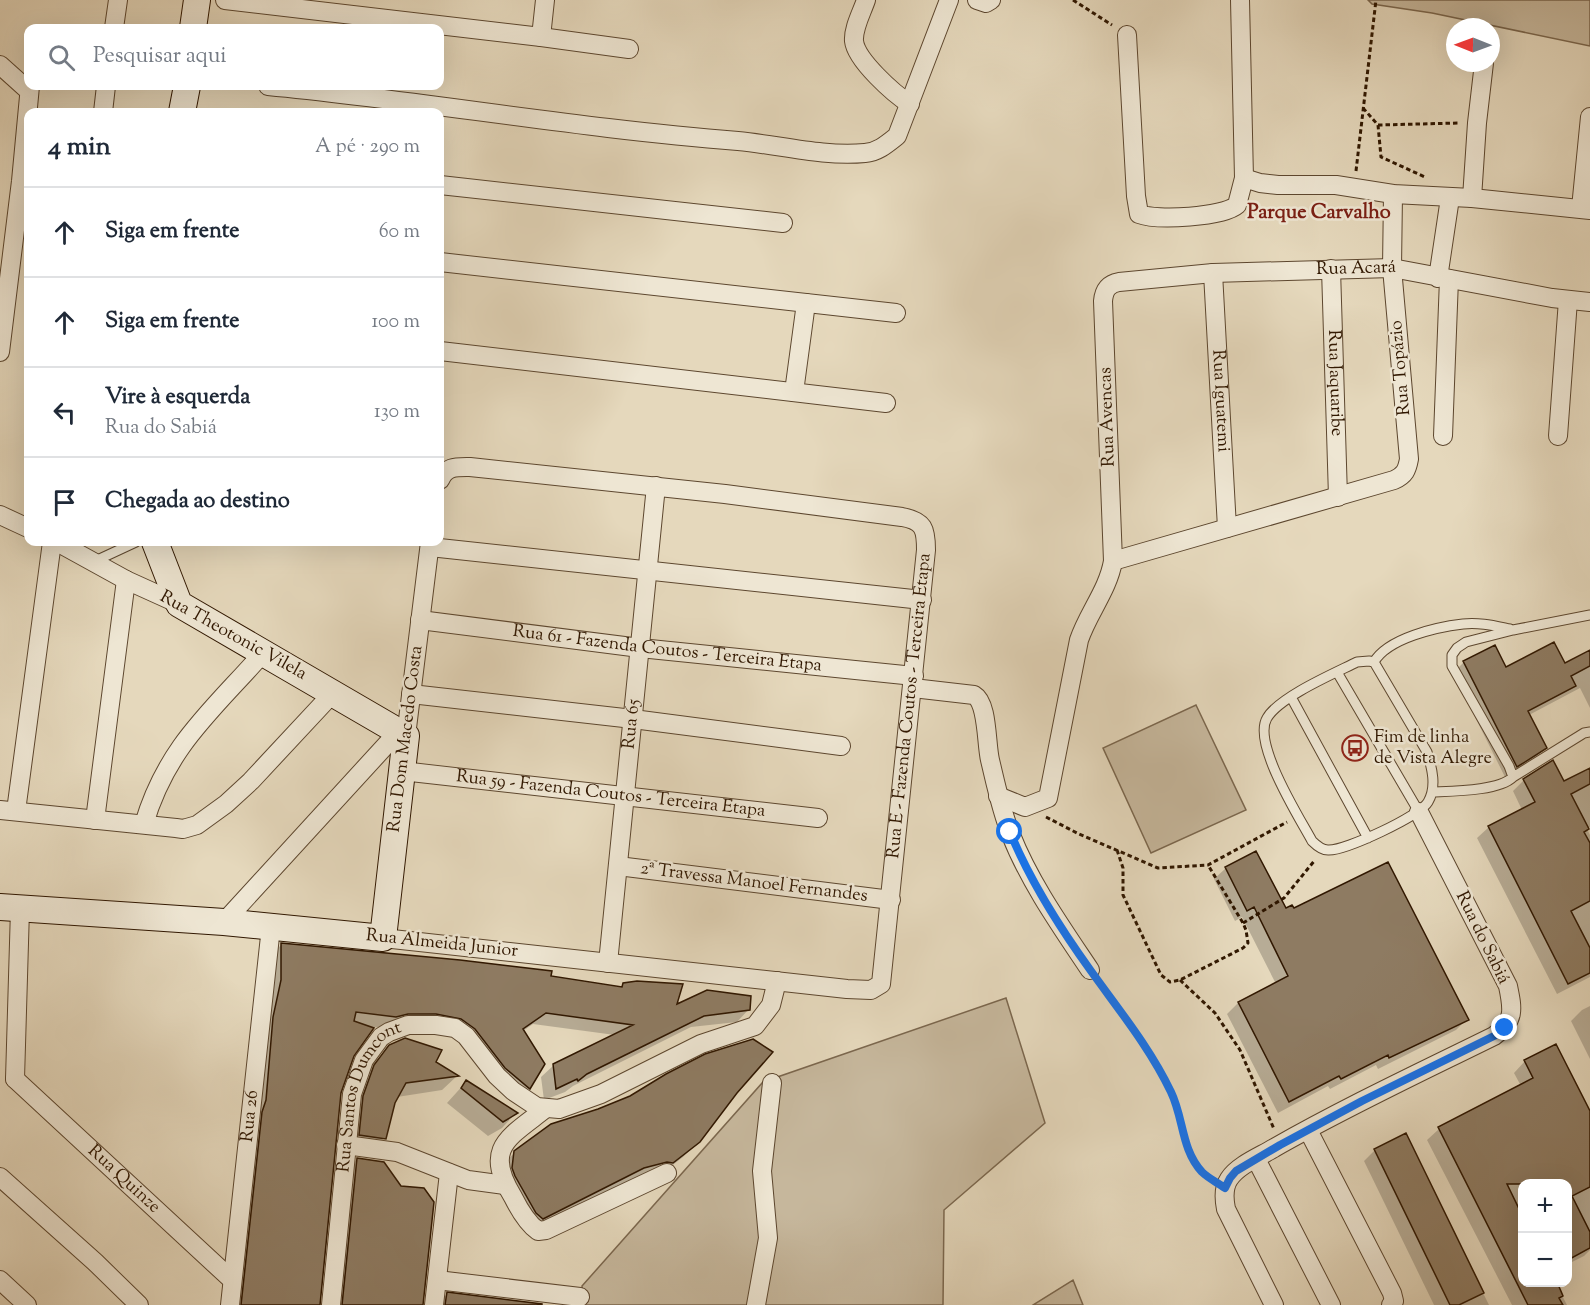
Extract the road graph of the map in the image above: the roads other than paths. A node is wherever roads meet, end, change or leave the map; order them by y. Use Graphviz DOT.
graph roads {
  1 [pos="118,0"];
  2 [pos="197,0"];
  3 [pos="225,0"];
  4 [pos="545,0"];
  5 [pos="866,0"];
  6 [pos="949,0"];
  7 [pos="977,0"];
  8 [pos="991,0"];
  9 [pos="1240,0"];
  10 [pos="115,24"];
  11 [pos="194,24"];
  12 [pos="430,24"];
  13 [pos="444,26"];
  14 [pos="1127,35"];
  15 [pos="541,37"];
  16 [pos="629,49"];
  17 [pos="0,65"];
  18 [pos="1483,72"];
  19 [pos="24,84"];
  20 [pos="29,90"];
  21 [pos="105,90"];
  22 [pos="186,90"];
  23 [pos="311,90"];
  24 [pos="910,104"];
  25 [pos="27,108"];
  26 [pos="103,108"];
  27 [pos="183,108"];
  28 [pos="1590,117"];
  29 [pos="24,146"];
  30 [pos="1244,178"];
  31 [pos="444,185"];
  32 [pos="1393,194"];
  33 [pos="1450,198"];
  34 [pos="1472,198"];
  35 [pos="1586,209"];
  36 [pos="783,223"];
  37 [pos="444,262"];
  38 [pos="1392,268"];
  39 [pos="1331,269"];
  40 [pos="1213,273"];
  41 [pos="1443,278"];
  42 [pos="1119,282"];
  43 [pos="1568,300"];
  44 [pos="1590,302"];
  45 [pos="806,303"];
  46 [pos="896,313"];
  47 [pos="2,324"];
  48 [pos="444,351"];
  49 [pos="0,352"];
  50 [pos="794,392"];
  51 [pos="886,403"];
  52 [pos="1443,435"];
  53 [pos="1558,436"];
  54 [pos="444,472"];
  55 [pos="656,486"];
  56 [pos="1338,497"];
  57 [pos="0,515"];
  58 [pos="24,526"];
  59 [pos="1227,528"];
  60 [pos="60,546"];
  61 [pos="67,546"];
  62 [pos="127,546"];
  63 [pos="430,546"];
  64 [pos="444,546"];
  65 [pos="158,552"];
  66 [pos="1113,561"];
  67 [pos="93,562"];
  68 [pos="648,570"];
  69 [pos="131,582"];
  70 [pos="922,600"];
  71 [pos="179,604"];
  72 [pos="1590,615"];
  73 [pos="420,620"];
  74 [pos="1513,630"];
  75 [pos="640,648"];
  76 [pos="263,653"];
  77 [pos="1374,662"];
  78 [pos="1337,672"];
  79 [pos="913,682"];
  80 [pos="333,693"];
  81 [pos="411,694"];
  82 [pos="1291,697"];
  83 [pos="633,718"];
  84 [pos="1590,732"];
  85 [pos="402,734"];
  86 [pos="841,746"];
  87 [pos="402,771"];
  88 [pos="1513,777"];
  89 [pos="1432,792"];
  90 [pos="625,795"];
  91 [pos="998,796"];
  92 [pos="8,810"];
  93 [pos="1419,812"];
  94 [pos="818,818"];
  95 [pos="95,820"];
  96 [pos="144,824"];
  97 [pos="1368,838"];
  98 [pos="618,866"];
  99 [pos="891,900"];
  100 [pos="10,908"];
  101 [pos="224,922"];
  102 [pos="271,927"];
  103 [pos="383,938"];
  104 [pos="608,963"];
  105 [pos="1090,970"];
  106 [pos="777,981"];
  107 [pos="880,984"];
  108 [pos="8,1083"];
  109 [pos="772,1083"];
  110 [pos="545,1109"];
  111 [pos="1308,1130"];
  112 [pos="346,1145"];
  113 [pos="1256,1159"];
  114 [pos="449,1173"];
  115 [pos="667,1173"];
  116 [pos="0,1177"];
  117 [pos="505,1185"];
  118 [pos="0,1280"];
  119 [pos="232,1280"];
  120 [pos="437,1280"];
  121 [pos="580,1297"];
  122 [pos="27,1305"];
  123 [pos="140,1305"];
  124 [pos="230,1305"];
  125 [pos="331,1305"];
  126 [pos="434,1305"];
  127 [pos="756,1305"];
  128 [pos="1274,1305"];
  129 [pos="1331,1305"];
  130 [pos="1391,1305"];
  1 -- 10 [label="street"];
  2 -- 11 [label="main road"];
  3 -- 12 [label="street"];
  4 -- 15 [label="street"];
  5 -- 24 [label="street"];
  6 -- 24 [label="street"];
  7 -- 8 [label="street"];
  9 -- 30 [label="street"];
  13 -- 15 [label="street"];
  14 -- 30 [label="street"];
  15 -- 16 [label="street"];
  17 -- 19 [label="street"];
  18 -- 34 [label="street"];
  20 -- 25 [label="street"];
  21 -- 26 [label="street"];
  22 -- 27 [label="main road"];
  23 -- 24 [label="street"];
  28 -- 35 [label="street"];
  29 -- 47 [label="street"];
  30 -- 32 [label="street"];
  31 -- 36 [label="street"];
  32 -- 33 [label="street"];
  32 -- 38 [label="street, Rua Topázio"];
  33 -- 34 [label="street"];
  33 -- 41 [label="street"];
  34 -- 35 [label="street"];
  37 -- 45 [label="street"];
  38 -- 39 [label="street, Rua Acará"];
  38 -- 41 [label="street, Rua Acará"];
  38 -- 56 [label="street, Rua Topázio"];
  39 -- 40 [label="street, Rua Acará"];
  39 -- 56 [label="street, Rua Jaquaribe"];
  40 -- 42 [label="street, Rua Acará"];
  40 -- 59 [label="street, Rua Iguatemi"];
  41 -- 43 [label="street, Rua Acará"];
  41 -- 52 [label="street"];
  42 -- 66 [label="street, Rua Avencas"];
  43 -- 44 [label="street, Rua Acará"];
  43 -- 53 [label="street"];
  45 -- 46 [label="street"];
  45 -- 50 [label="street"];
  47 -- 49 [label="street"];
  48 -- 50 [label="street"];
  50 -- 51 [label="street"];
  54 -- 55 [label="street, Rua E - Fazenda Coutos - Terceira Etapa"];
  55 -- 68 [label="street, Rua 65"];
  55 -- 70 [label="street, Rua E - Fazenda Coutos - Terceira Etapa"];
  56 -- 59 [label="street"];
  57 -- 58 [label="street"];
  59 -- 66 [label="street"];
  60 -- 92 [label="street"];
  61 -- 67 [label="street, Rua Theotonic Vilela"];
  62 -- 67 [label="lane"];
  63 -- 73 [label="street, Rua Dom Macedo Costa"];
  64 -- 68 [label="street"];
  65 -- 69 [label="street"];
  65 -- 71 [label="main road"];
  66 -- 91 [label="street"];
  67 -- 69 [label="street, Rua Theotonic Vilela"];
  68 -- 70 [label="street"];
  68 -- 75 [label="street, Rua 65"];
  69 -- 71 [label="street, Rua Theotonic Vilela"];
  69 -- 95 [label="street"];
  70 -- 79 [label="street, Rua E - Fazenda Coutos - Terceira Etapa"];
  71 -- 76 [label="main road, Rua Theotonic Vilela"];
  72 -- 74 [label="lane"];
  73 -- 75 [label="street, Rua 61 - Fazenda Coutos - Terceira Etapa"];
  73 -- 81 [label="street, Rua Dom Macedo Costa"];
  74 -- 77 [label="lane"];
  74 -- 88 [label="lane"];
  75 -- 79 [label="street, Rua 61 - Fazenda Coutos - Terceira Etapa"];
  75 -- 83 [label="street, Rua 65"];
  76 -- 80 [label="main road, Rua Theotonic Vilela"];
  76 -- 96 [label="street"];
  77 -- 78 [label="lane"];
  77 -- 89 [label="lane"];
  78 -- 82 [label="lane"];
  78 -- 93 [label="lane"];
  79 -- 91 [label="street, Rua 61 - Fazenda Coutos - Terceira Etapa"];
  79 -- 99 [label="street, Rua E - Fazenda Coutos - Terceira Etapa"];
  80 -- 85 [label="main road, Rua Theotonic Vilela"];
  80 -- 96 [label="street"];
  81 -- 83 [label="street"];
  81 -- 85 [label="street, Rua Dom Macedo Costa"];
  82 -- 97 [label="lane"];
  82 -- 97 [label="lane"];
  83 -- 86 [label="street"];
  83 -- 90 [label="street, Rua 65"];
  84 -- 88 [label="lane"];
  85 -- 87 [label="main road, Rua Dom Macedo Costa"];
  85 -- 101 [label="street"];
  87 -- 90 [label="street, Rua 59 - Fazenda Coutos - Terceira Etapa"];
  87 -- 103 [label="main road, Rua Dom Macedo Costa"];
  88 -- 89 [label="lane"];
  89 -- 93 [label="lane"];
  90 -- 94 [label="street, Rua 59 - Fazenda Coutos - Terceira Etapa"];
  90 -- 98 [label="street, Rua 65"];
  91 -- 105 [label="street"];
  92 -- 95 [label="street"];
  93 -- 97 [label="lane"];
  93 -- 111 [label="street, Rua do Sabiá"];
  95 -- 96 [label="street"];
  98 -- 99 [label="street, 2ª Travessa Manoel Fernandes"];
  98 -- 104 [label="street, Rua 65"];
  99 -- 107 [label="street, Rua E - Fazenda Coutos - Terceira Etapa"];
  100 -- 101 [label="main road, Rua Almeida Junior"];
  100 -- 108 [label="street"];
  101 -- 102 [label="main road, Rua Almeida Junior"];
  102 -- 103 [label="main road, Rua Almeida Junior"];
  102 -- 119 [label="street, Rua 26"];
  103 -- 104 [label="street, Rua Almeida Junior"];
  104 -- 106 [label="street, Rua Almeida Junior"];
  106 -- 107 [label="street, Rua Almeida Junior"];
  106 -- 110 [label="street"];
  108 -- 119 [label="street, Rua Quinze"];
  109 -- 127 [label="street"];
  110 -- 112 [label="street, Rua Santos Dumcont"];
  110 -- 117 [label="street"];
  111 -- 113 [label="street, Rua do Sabiá"];
  111 -- 130 [label="street"];
  112 -- 114 [label="street"];
  112 -- 125 [label="street, Rua Santos Dumcont"];
  113 -- 128 [label="street, Rua do Sabiá"];
  113 -- 129 [label="street"];
  114 -- 117 [label="street"];
  114 -- 120 [label="street"];
  115 -- 117 [label="street"];
  116 -- 123 [label="street"];
  118 -- 122 [label="street"];
  119 -- 124 [label="street, Rua 26"];
  120 -- 121 [label="street"];
  120 -- 126 [label="street"];
}
